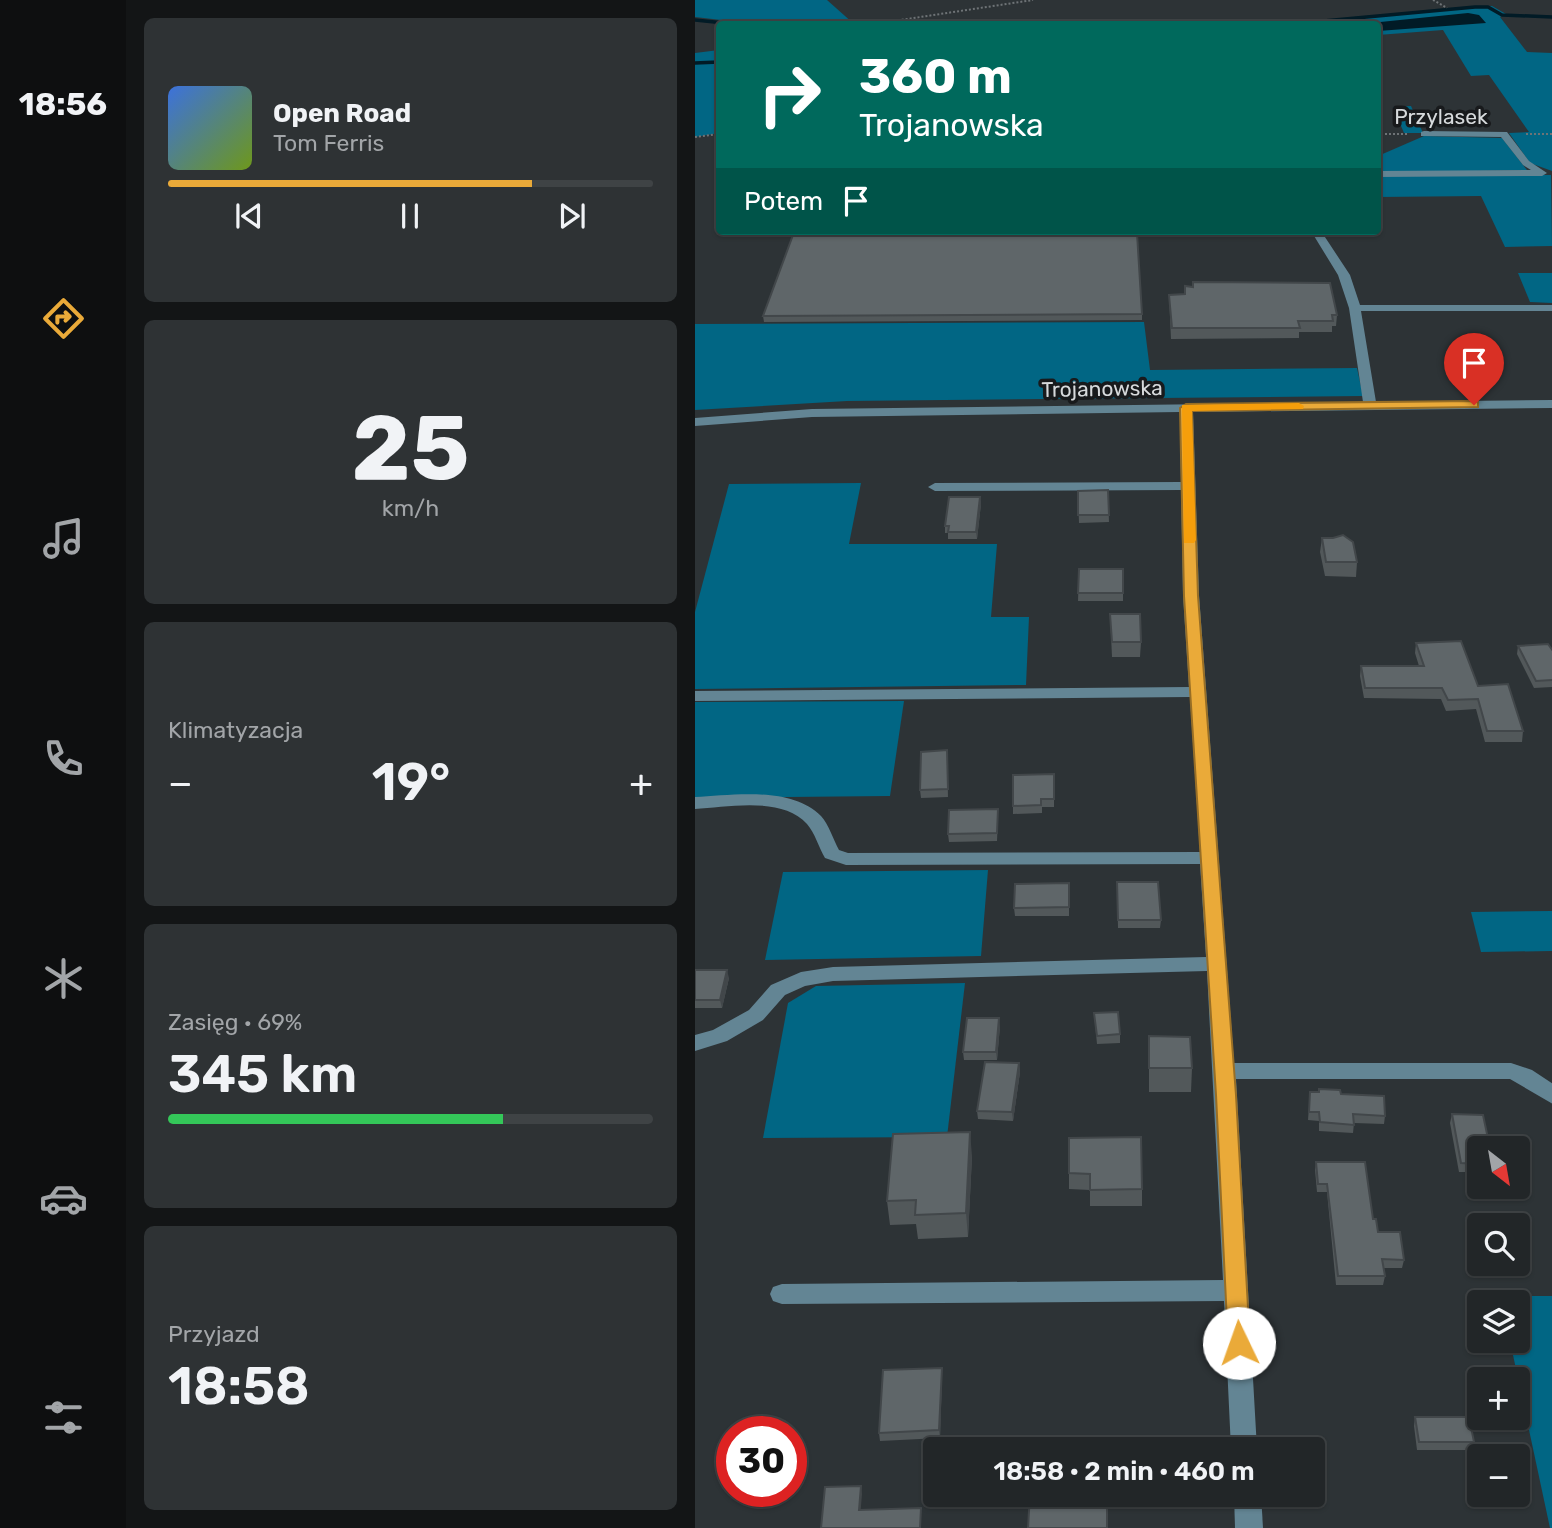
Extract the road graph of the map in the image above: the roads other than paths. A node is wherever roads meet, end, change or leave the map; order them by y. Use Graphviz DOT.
graph roads {
  1 [pos="1424,134"];
  2 [pos="1547,173"];
  3 [pos="1381,174"];
  4 [pos="1319,235"];
  5 [pos="1355,308"];
  6 [pos="1552,308"];
  7 [pos="1552,404"];
  8 [pos="1370,406"];
  9 [pos="1186,408"];
  10 [pos="695,422"];
  11 [pos="1187,486"];
  12 [pos="935,488"];
  13 [pos="1197,692"];
  14 [pos="695,696"];
  15 [pos="695,803"];
  16 [pos="1209,858"];
  17 [pos="1217,964"];
  18 [pos="695,1042"];
  19 [pos="1224,1071"];
  20 [pos="1552,1096"];
  21 [pos="1236,1290"];
  22 [pos="782,1294"];
  23 [pos="1243,1437"];
  24 [pos="1248,1507"];
  25 [pos="1249,1528"];
  1 -- 2 [label="street, Przylasek"];
  2 -- 3 [label="street"];
  4 -- 5 [label="street"];
  5 -- 6 [label="street"];
  5 -- 8 [label="street"];
  7 -- 8 [label="street, Trojanowska"];
  8 -- 9 [label="street, Trojanowska"];
  9 -- 10 [label="street, Trojanowska"];
  9 -- 11 [label="street"];
  11 -- 12 [label="street"];
  11 -- 13 [label="street"];
  13 -- 14 [label="street"];
  13 -- 16 [label="street"];
  15 -- 16 [label="street"];
  16 -- 17 [label="street"];
  17 -- 18 [label="street"];
  17 -- 19 [label="street"];
  19 -- 20 [label="street"];
  19 -- 21 [label="street"];
  21 -- 22 [label="street"];
  21 -- 23 [label="street"];
  24 -- 25 [label="street"];
}
